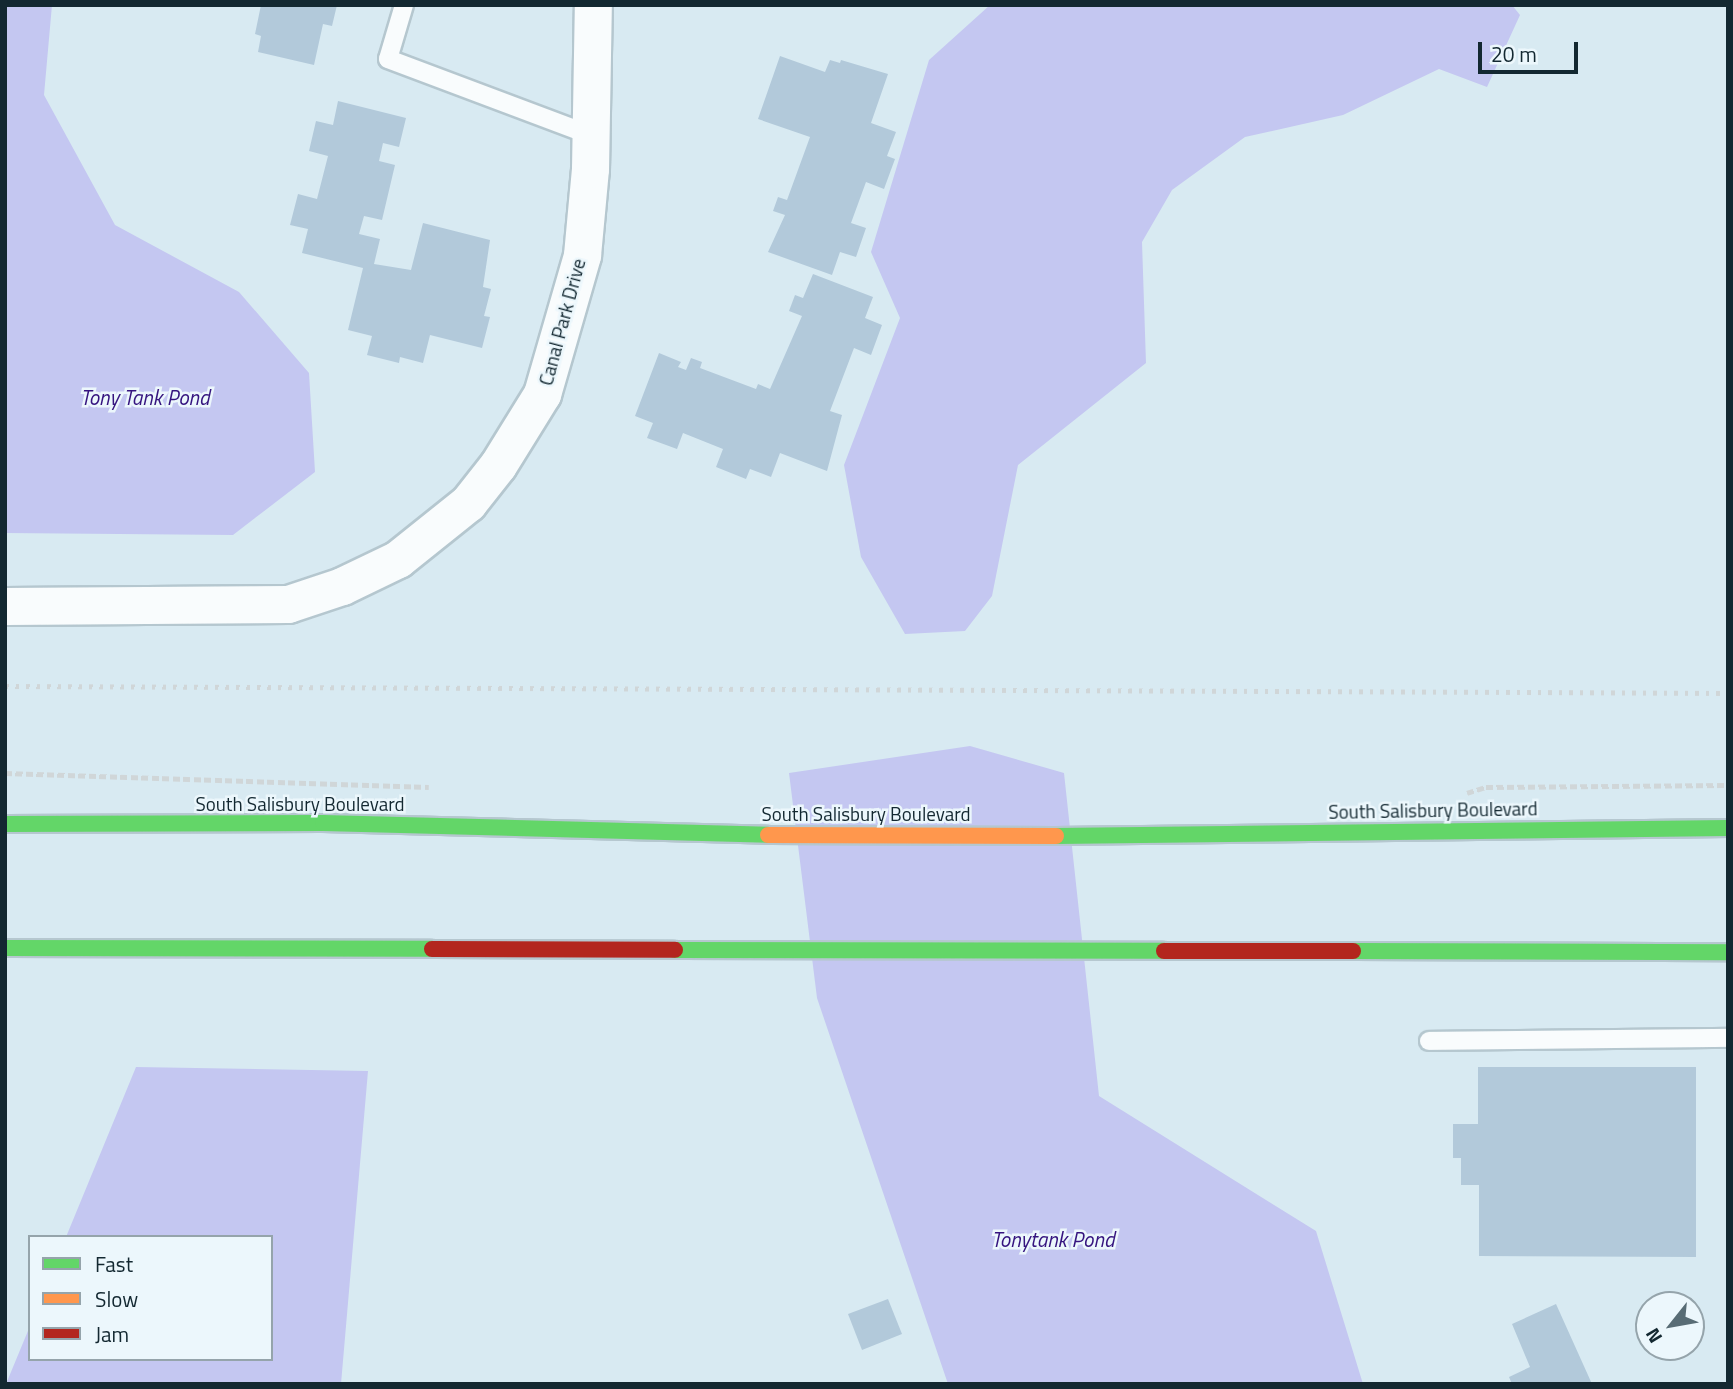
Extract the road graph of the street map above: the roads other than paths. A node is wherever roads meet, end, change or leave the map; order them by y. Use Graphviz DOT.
graph roads {
  1 [pos="404,5"];
  2 [pos="593,5"];
  3 [pos="588,134"];
  4 [pos="5,606"];
  5 [pos="5,824"];
  6 [pos="1728,828"];
  7 [pos="5,948"];
  8 [pos="1728,952"];
  9 [pos="1728,1038"];
  10 [pos="1429,1041"];
  1 -- 3 [label="lane"];
  2 -- 3 [label="street, Canal Park Drive"];
  3 -- 4 [label="street, Canal Park Drive"];
  5 -- 6 [label="main road, South Salisbury Boulevard"];
  7 -- 8 [label="main road"];
  9 -- 10 [label="lane"];
}
